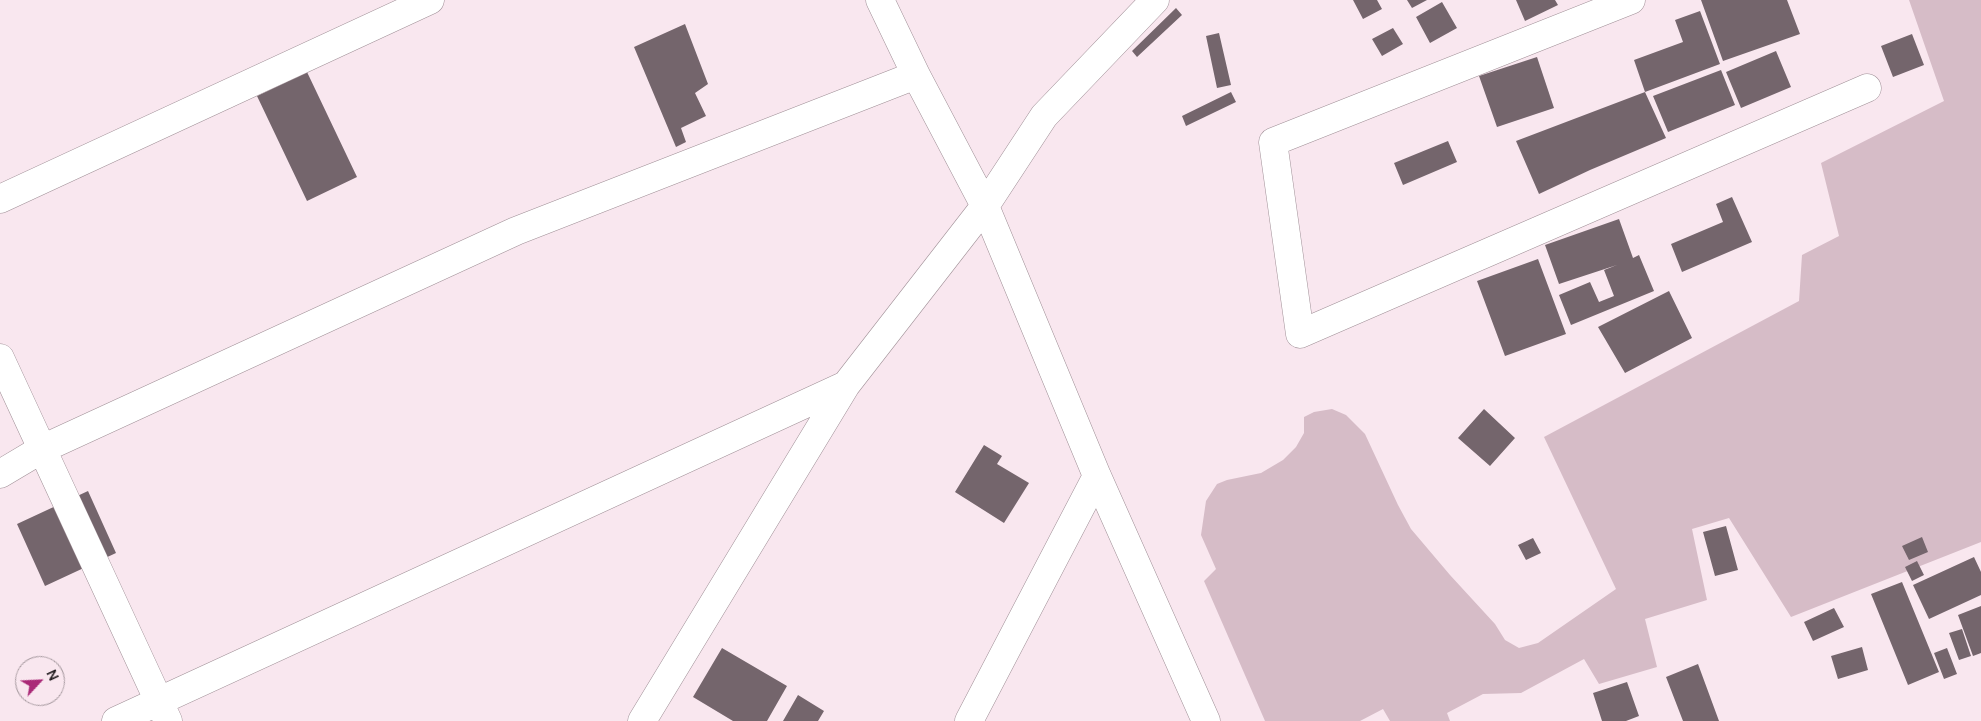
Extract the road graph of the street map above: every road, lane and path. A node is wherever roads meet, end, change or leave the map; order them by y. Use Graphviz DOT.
graph roads {
  1 [pos="430,0"];
  2 [pos="880,0"];
  3 [pos="1155,0"];
  4 [pos="1631,0"];
  5 [pos="916,75"];
  6 [pos="1867,88"];
  7 [pos="0,199"];
  8 [pos="985,206"];
  9 [pos="0,358"];
  10 [pos="846,385"];
  11 [pos="42,449"];
  12 [pos="0,474"];
  13 [pos="1097,476"];
  14 [pos="163,711"];
  15 [pos="116,721"];
  16 [pos="642,721"];
  17 [pos="969,721"];
  18 [pos="1206,721"];
  1 -- 7 [label="street"];
  2 -- 5 [label="street"];
  3 -- 8 [label="street"];
  4 -- 6 [label="street"];
  5 -- 8 [label="street"];
  5 -- 11 [label="street"];
  8 -- 10 [label="street"];
  8 -- 13 [label="street"];
  9 -- 11 [label="street"];
  10 -- 14 [label="street"];
  10 -- 16 [label="street"];
  11 -- 12 [label="street"];
  11 -- 14 [label="street"];
  13 -- 17 [label="street"];
  13 -- 18 [label="street"];
  14 -- 15 [label="street"];
}
